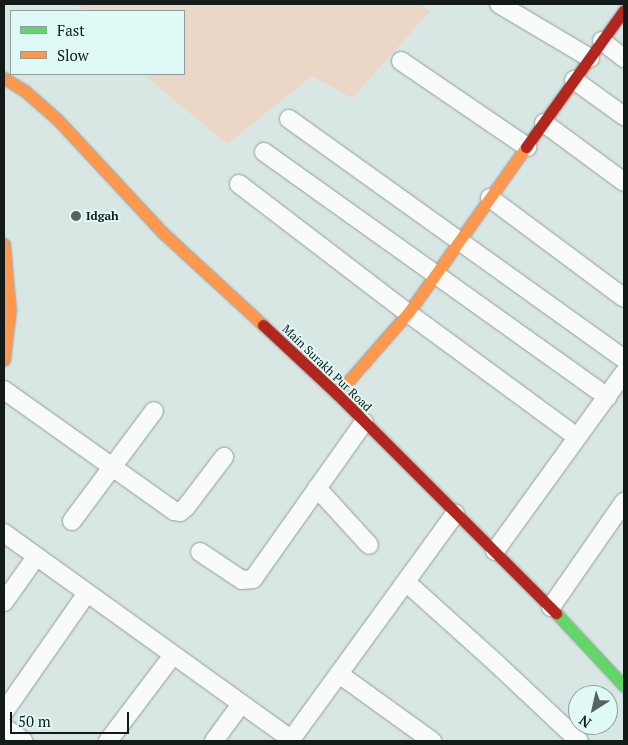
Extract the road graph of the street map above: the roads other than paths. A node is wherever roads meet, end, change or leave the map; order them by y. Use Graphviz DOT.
graph roads {
  1 [pos="499,4"];
  2 [pos="624,10"];
  3 [pos="602,41"];
  4 [pos="590,58"];
  5 [pos="624,58"];
  6 [pos="401,61"];
  7 [pos="4,78"];
  8 [pos="574,80"];
  9 [pos="624,116"];
  10 [pos="290,119"];
  11 [pos="544,123"];
  12 [pos="527,147"];
  13 [pos="264,152"];
  14 [pos="624,182"];
  15 [pos="239,184"];
  16 [pos="490,198"];
  17 [pos="460,241"];
  18 [pos="4,244"];
  19 [pos="437,273"];
  20 [pos="624,298"];
  21 [pos="408,313"];
  22 [pos="624,359"];
  23 [pos="4,360"];
  24 [pos="624,373"];
  25 [pos="4,390"];
  26 [pos="337,394"];
  27 [pos="607,396"];
  28 [pos="154,412"];
  29 [pos="364,422"];
  30 [pos="577,437"];
  31 [pos="224,457"];
  32 [pos="112,467"];
  33 [pos="317,488"];
  34 [pos="624,502"];
  35 [pos="455,514"];
  36 [pos="72,521"];
  37 [pos="4,533"];
  38 [pos="369,545"];
  39 [pos="495,551"];
  40 [pos="200,552"];
  41 [pos="36,557"];
  42 [pos="406,582"];
  43 [pos="87,593"];
  44 [pos="4,602"];
  45 [pos="551,608"];
  46 [pos="173,655"];
  47 [pos="339,674"];
  48 [pos="624,686"];
  49 [pos="241,704"];
  50 [pos="4,712"];
  51 [pos="4,727"];
  52 [pos="23,741"];
  53 [pos="108,741"];
  54 [pos="214,741"];
  55 [pos="292,741"];
  56 [pos="432,741"];
  57 [pos="579,741"];
  1 -- 4 [label="street"];
  2 -- 3 [label="street"];
  3 -- 4 [label="street"];
  3 -- 5 [label="street"];
  4 -- 8 [label="street"];
  6 -- 12 [label="street"];
  7 -- 26 [label="street, Main Surakh Pur Road"];
  8 -- 9 [label="street"];
  8 -- 11 [label="street"];
  10 -- 17 [label="street"];
  11 -- 12 [label="street"];
  11 -- 14 [label="street"];
  12 -- 16 [label="street"];
  13 -- 19 [label="street"];
  15 -- 21 [label="street"];
  16 -- 17 [label="street"];
  16 -- 20 [label="street"];
  17 -- 19 [label="street"];
  17 -- 22 [label="street"];
  18 -- 23 [label="street"];
  19 -- 21 [label="street"];
  19 -- 27 [label="street"];
  21 -- 26 [label="street"];
  21 -- 30 [label="street"];
  24 -- 27 [label="street"];
  25 -- 32 [label="street"];
  26 -- 29 [label="street, Main Surakh Pur Road"];
  27 -- 30 [label="street"];
  28 -- 32 [label="street"];
  29 -- 33 [label="street"];
  29 -- 35 [label="street, Main Surakh Pur Road"];
  30 -- 39 [label="street"];
  31 -- 32 [label="street"];
  32 -- 36 [label="street"];
  33 -- 38 [label="street"];
  33 -- 40 [label="street"];
  34 -- 45 [label="street"];
  35 -- 39 [label="street, Main Surakh Pur Road"];
  35 -- 42 [label="street"];
  37 -- 41 [label="street"];
  39 -- 45 [label="street, Main Surakh Pur Road"];
  41 -- 43 [label="street"];
  41 -- 44 [label="street"];
  42 -- 47 [label="street"];
  42 -- 57 [label="street"];
  43 -- 46 [label="street"];
  43 -- 50 [label="street"];
  45 -- 48 [label="street, Main Surakh Pur Road"];
  46 -- 49 [label="street"];
  46 -- 53 [label="street"];
  47 -- 55 [label="street"];
  47 -- 56 [label="street"];
  49 -- 54 [label="street"];
  49 -- 55 [label="street"];
  51 -- 52 [label="street"];
}
